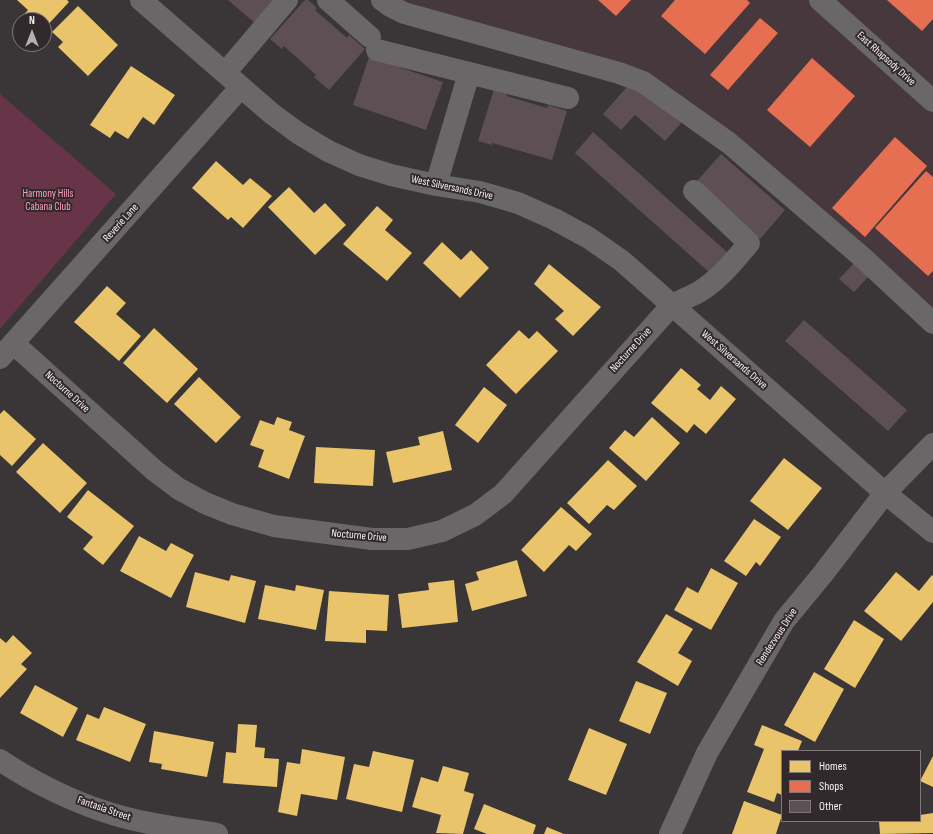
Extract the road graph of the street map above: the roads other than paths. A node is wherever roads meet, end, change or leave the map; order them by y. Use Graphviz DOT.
graph roads {
  1 [pos="141,0"];
  2 [pos="287,0"];
  3 [pos="328,0"];
  4 [pos="382,0"];
  5 [pos="820,0"];
  6 [pos="225,73"];
  7 [pos="469,73"];
  8 [pos="241,87"];
  9 [pos="568,98"];
  10 [pos="933,101"];
  11 [pos="436,185"];
  12 [pos="694,190"];
  13 [pos="672,305"];
  14 [pos="933,323"];
  15 [pos="7,351"];
  16 [pos="933,444"];
  17 [pos="885,493"];
  18 [pos="933,532"];
  19 [pos="0,760"];
  20 [pos="217,834"];
  21 [pos="670,834"];
  1 -- 6 [label="street, West Silversands Drive"];
  2 -- 6 [label="street"];
  3 -- 7 [label="street"];
  4 -- 14 [label="street"];
  5 -- 10 [label="street, East Rhapsody Drive"];
  6 -- 8 [label="street, West Silversands Drive"];
  7 -- 9 [label="street"];
  7 -- 11 [label="street"];
  8 -- 11 [label="street, West Silversands Drive"];
  8 -- 15 [label="street, Reverie Lane"];
  11 -- 13 [label="street, West Silversands Drive"];
  12 -- 13 [label="street"];
  13 -- 15 [label="street, Nocturne Drive"];
  13 -- 17 [label="street, West Silversands Drive"];
  16 -- 17 [label="street, Rendezvous Drive"];
  17 -- 18 [label="street, West Silversands Drive"];
  17 -- 21 [label="street, Rendezvous Drive"];
  19 -- 20 [label="street, Fantasia Street"];
}
